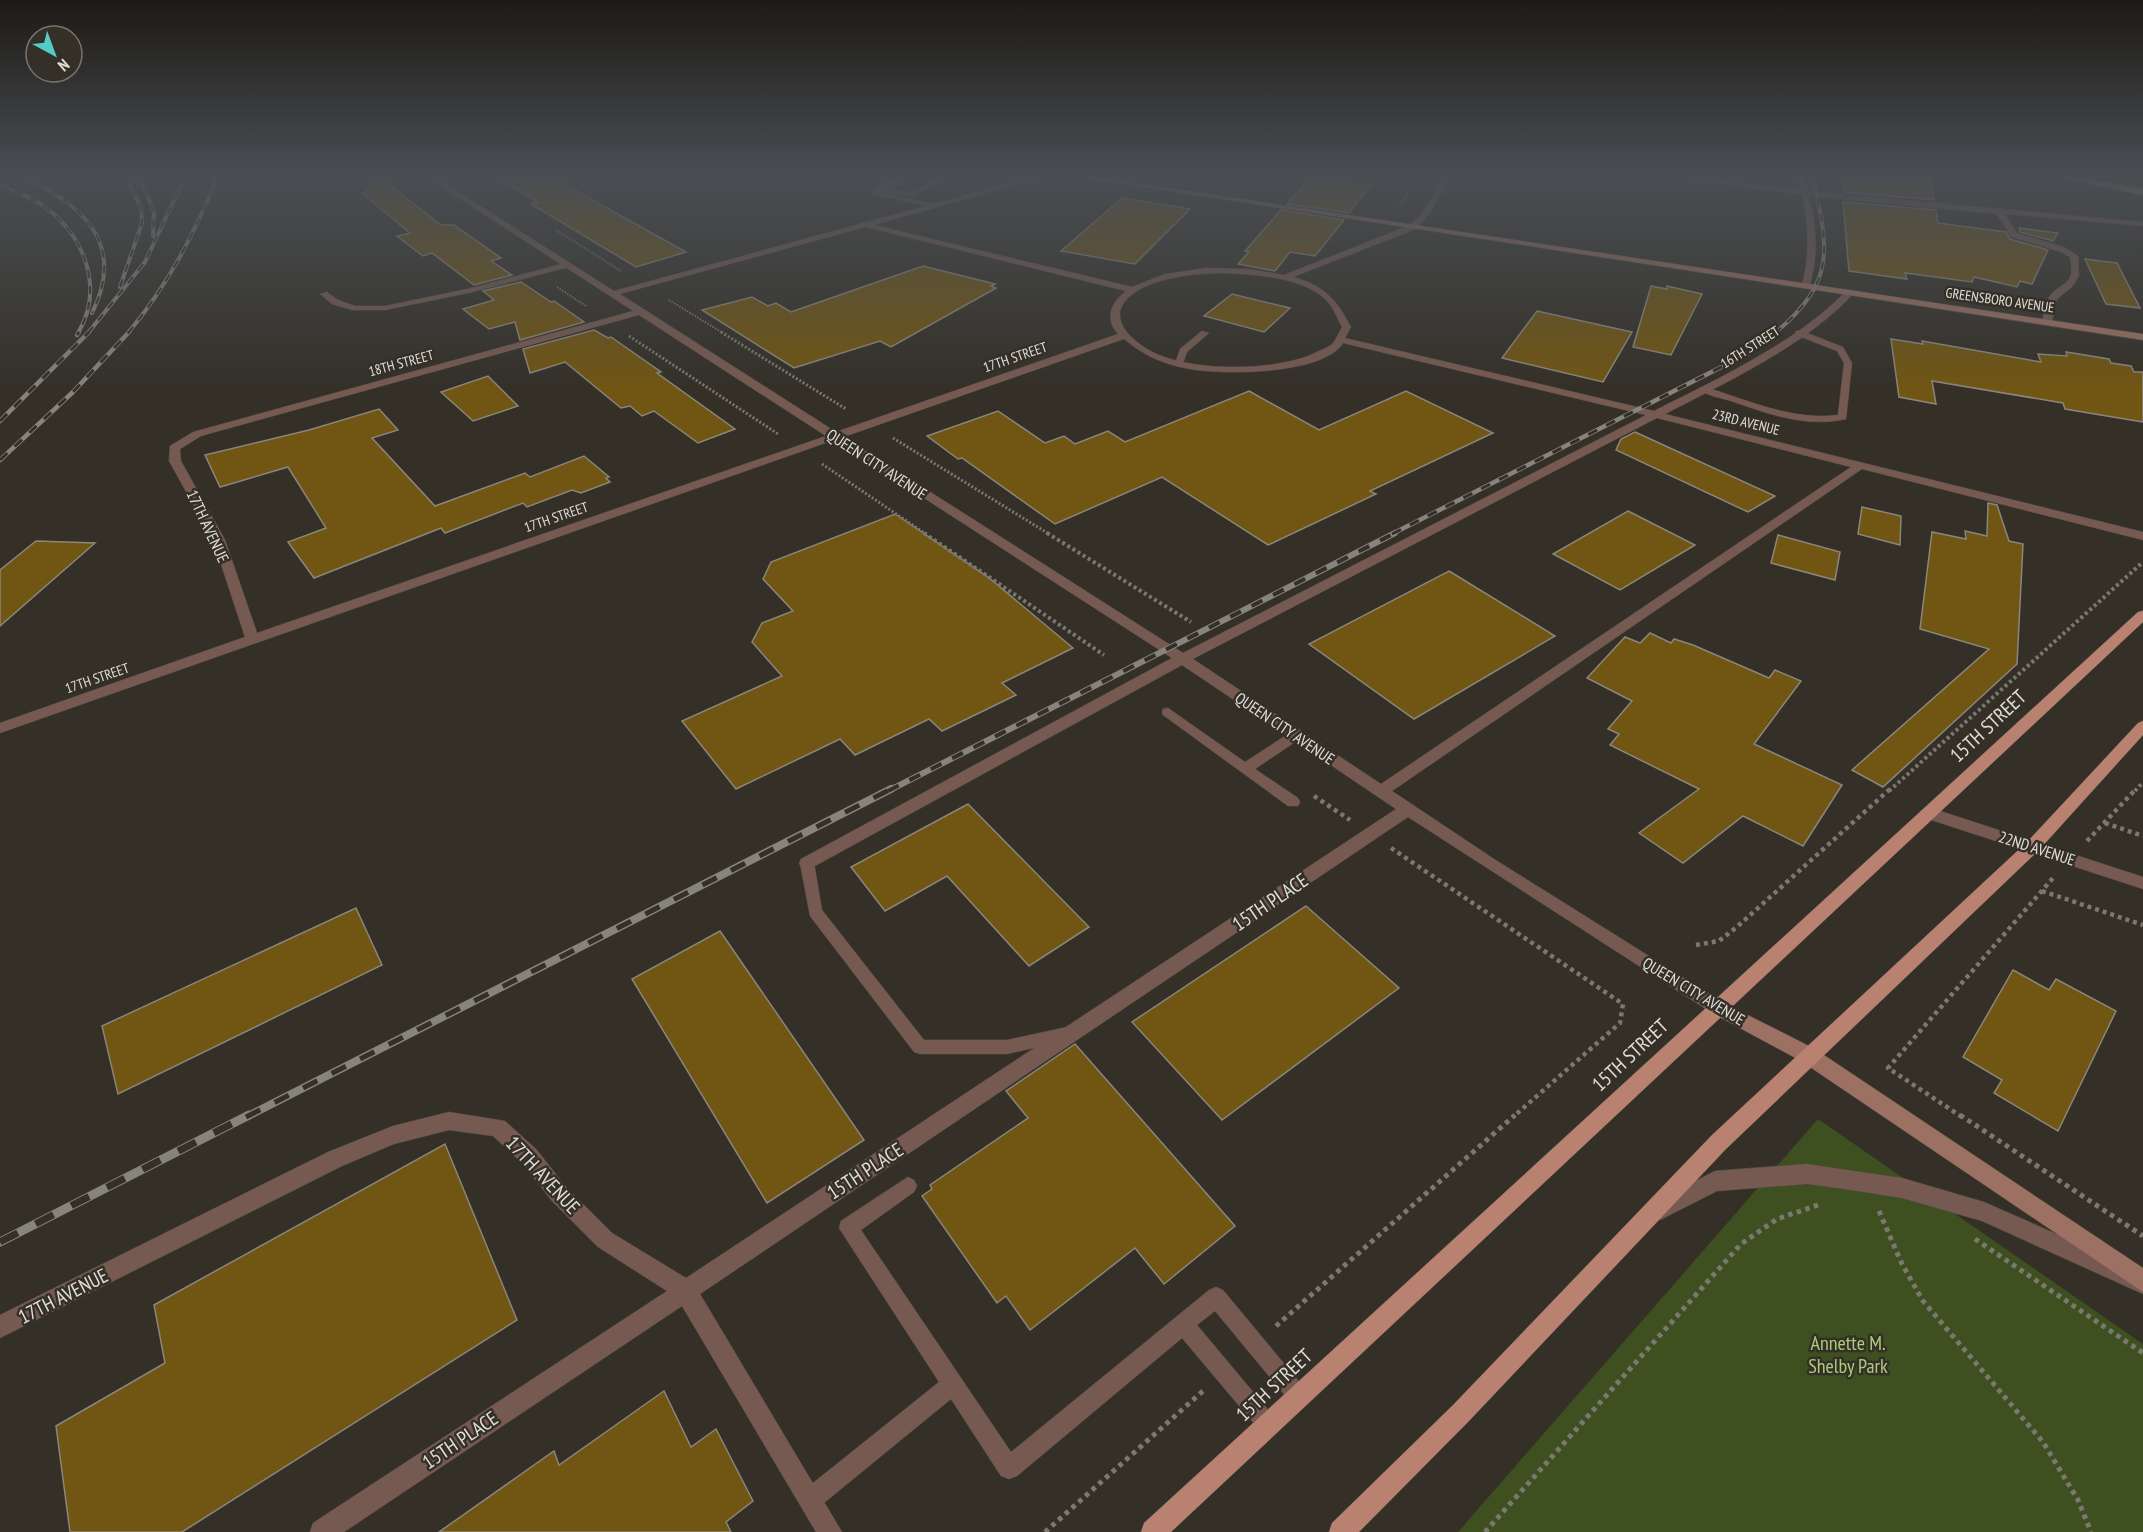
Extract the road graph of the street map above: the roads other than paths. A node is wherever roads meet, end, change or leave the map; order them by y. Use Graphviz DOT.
graph roads {
  1 [pos="537,246"];
  2 [pos="787,246"];
  3 [pos="955,246"];
  4 [pos="1363,246"];
  5 [pos="1545,246"];
  6 [pos="1814,246"];
  7 [pos="2053,246"];
  8 [pos="566,265"];
  9 [pos="1283,278"];
  10 [pos="1806,285"];
  11 [pos="1132,290"];
  12 [pos="1850,292"];
  13 [pos="324,294"];
  14 [pos="611,294"];
  15 [pos="638,312"];
  16 [pos="2047,321"];
  17 [pos="1205,333"];
  18 [pos="1799,333"];
  19 [pos="1122,336"];
  20 [pos="2143,337"];
  21 [pos="1342,340"];
  22 [pos="1179,364"];
  23 [pos="1705,390"];
  24 [pos="1657,415"];
  25 [pos="833,435"];
  26 [pos="174,448"];
  27 [pos="1859,466"];
  28 [pos="2143,536"];
  29 [pos="2143,615"];
  30 [pos="253,640"];
  31 [pos="1183,659"];
  32 [pos="1168,712"];
  33 [pos="2143,726"];
  34 [pos="0,728"];
  35 [pos="1296,735"];
  36 [pos="1245,769"];
  37 [pos="1380,792"];
  38 [pos="1293,802"];
  39 [pos="1408,809"];
  40 [pos="1931,814"];
  41 [pos="2033,846"];
  42 [pos="807,863"];
  43 [pos="2143,883"];
  44 [pos="1718,1008"];
  45 [pos="1077,1032"];
  46 [pos="1808,1056"];
  47 [pos="908,1186"];
  48 [pos="1644,1218"];
  49 [pos="2143,1282"];
  50 [pos="685,1290"];
  51 [pos="1183,1324"];
  52 [pos="0,1327"];
  53 [pos="952,1385"];
  54 [pos="1299,1397"];
  55 [pos="1268,1425"];
  56 [pos="811,1499"];
  57 [pos="322,1532"];
  58 [pos="830,1532"];
  59 [pos="1153,1532"];
  60 [pos="1341,1532"];
  1 -- 8 [label="street, QUEEN CITY AVENUE"];
  2 -- 14 [label="street"];
  3 -- 11 [label="street"];
  4 -- 9 [label="street"];
  5 -- 10 [label="main road, GREENSBORO AVENUE"];
  6 -- 10 [label="street"];
  7 -- 16 [label="street"];
  8 -- 13 [label="lane"];
  8 -- 14 [label="street, QUEEN CITY AVENUE"];
  9 -- 11 [label="street"];
  9 -- 21 [label="street"];
  10 -- 12 [label="main road, GREENSBORO AVENUE"];
  11 -- 19 [label="street"];
  12 -- 16 [label="main road, GREENSBORO AVENUE"];
  12 -- 18 [label="street, 16TH STREET"];
  14 -- 15 [label="street, QUEEN CITY AVENUE"];
  15 -- 25 [label="street, QUEEN CITY AVENUE"];
  15 -- 26 [label="street, 18TH STREET"];
  16 -- 20 [label="main road, GREENSBORO AVENUE"];
  17 -- 22 [label="lane"];
  18 -- 23 [label="street, 16TH STREET"];
  18 -- 23 [label="lane"];
  19 -- 22 [label="street"];
  19 -- 25 [label="street, 17TH STREET"];
  21 -- 22 [label="street"];
  21 -- 24 [label="street, 23RD AVENUE"];
  23 -- 24 [label="street, 16TH STREET"];
  24 -- 27 [label="street, 23RD AVENUE"];
  24 -- 31 [label="street, 16TH STREET"];
  25 -- 30 [label="street, 17TH STREET"];
  25 -- 31 [label="street, QUEEN CITY AVENUE"];
  26 -- 30 [label="street, 17TH AVENUE"];
  27 -- 28 [label="street, 23RD AVENUE"];
  27 -- 37 [label="street"];
  29 -- 40 [label="main road, 15TH STREET"];
  30 -- 34 [label="street, 17TH STREET"];
  31 -- 35 [label="street, QUEEN CITY AVENUE"];
  31 -- 42 [label="street, 16TH STREET"];
  32 -- 36 [label="lane"];
  33 -- 41 [label="main road"];
  35 -- 36 [label="lane"];
  35 -- 37 [label="street, QUEEN CITY AVENUE"];
  36 -- 38 [label="lane"];
  37 -- 39 [label="street, QUEEN CITY AVENUE"];
  39 -- 44 [label="street, QUEEN CITY AVENUE"];
  39 -- 45 [label="street, 15TH PLACE"];
  40 -- 41 [label="street, 22ND AVENUE"];
  40 -- 44 [label="main road, 15TH STREET"];
  41 -- 43 [label="street, 22ND AVENUE"];
  41 -- 46 [label="main road"];
  42 -- 45 [label="lane"];
  44 -- 46 [label="main road, QUEEN CITY AVENUE"];
  44 -- 54 [label="main road, 15TH STREET"];
  45 -- 50 [label="street, 15TH PLACE"];
  46 -- 48 [label="main road"];
  46 -- 49 [label="main road, QUEEN CITY AVENUE"];
  47 -- 53 [label="lane"];
  48 -- 49 [label="street"];
  48 -- 60 [label="main road"];
  50 -- 52 [label="street, 17TH AVENUE"];
  50 -- 56 [label="street, 17TH AVENUE"];
  50 -- 57 [label="street, 15TH PLACE"];
  51 -- 53 [label="lane"];
  51 -- 54 [label="lane"];
  51 -- 55 [label="lane"];
  53 -- 56 [label="lane"];
  54 -- 55 [label="main road, 15TH STREET"];
  55 -- 59 [label="main road, 15TH STREET"];
  56 -- 58 [label="street, 17TH AVENUE"];
}
